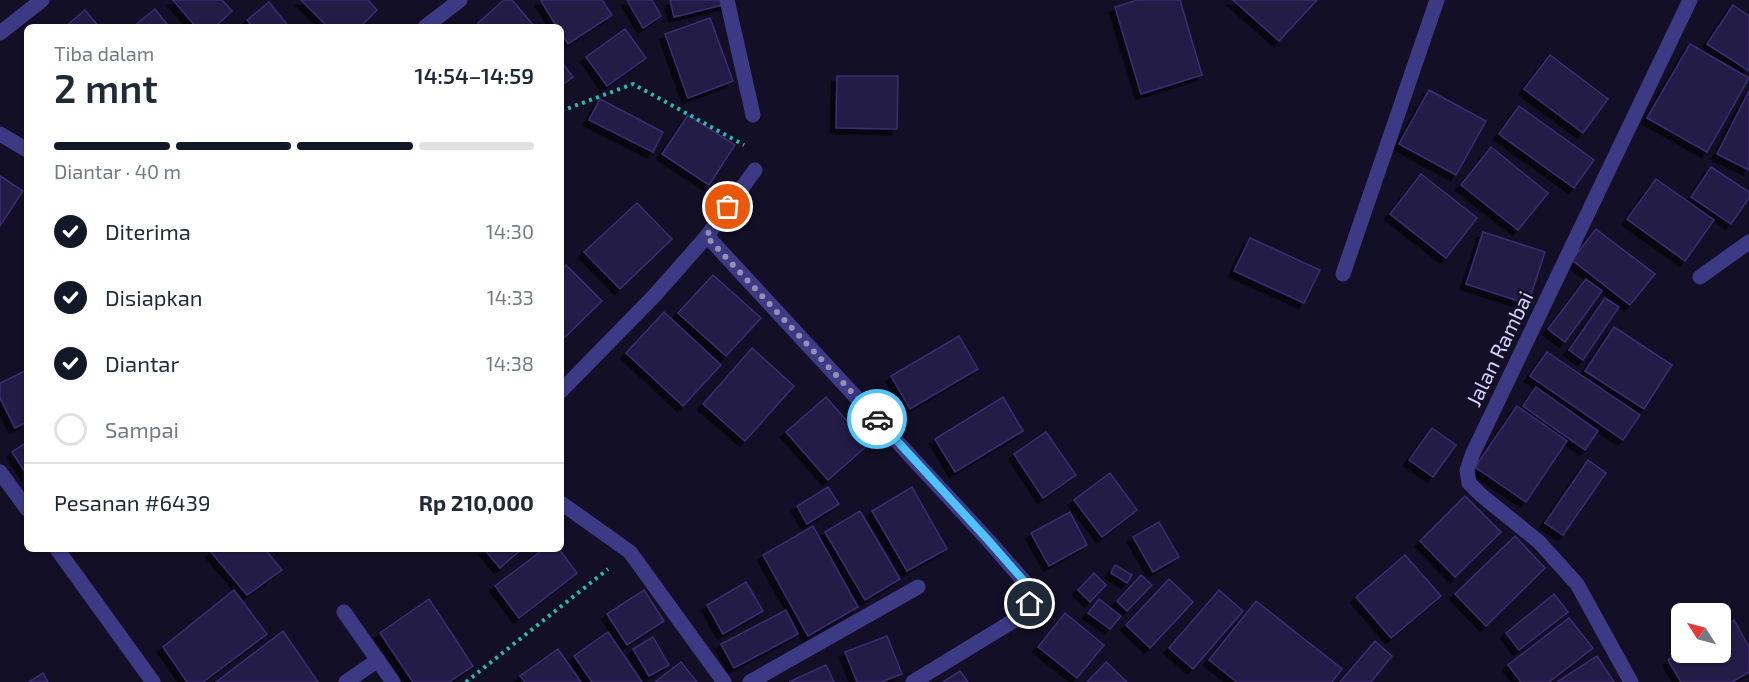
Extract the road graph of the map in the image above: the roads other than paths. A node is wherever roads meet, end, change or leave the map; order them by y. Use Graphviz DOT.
graph roads {
  1 [pos="42,0"];
  2 [pos="460,0"];
  3 [pos="727,0"];
  4 [pos="1437,0"];
  5 [pos="1690,0"];
  6 [pos="429,24"];
  7 [pos="0,33"];
  8 [pos="753,115"];
  9 [pos="0,134"];
  10 [pos="24,148"];
  11 [pos="756,170"];
  12 [pos="706,236"];
  13 [pos="1749,242"];
  14 [pos="1343,274"];
  15 [pos="1700,276"];
  16 [pos="564,388"];
  17 [pos="0,472"];
  18 [pos="24,505"];
  19 [pos="564,506"];
  20 [pos="59,552"];
  21 [pos="918,587"];
  22 [pos="344,612"];
  23 [pos="378,660"];
  24 [pos="153,682"];
  25 [pos="346,682"];
  26 [pos="393,682"];
  27 [pos="724,682"];
  28 [pos="750,682"];
  29 [pos="914,682"];
  30 [pos="1631,682"];
  1 -- 7 [label="street"];
  2 -- 6 [label="street"];
  3 -- 8 [label="street"];
  4 -- 14 [label="street"];
  5 -- 30 [label="street, Jalan Rambai"];
  9 -- 10 [label="street"];
  11 -- 12 [label="street"];
  12 -- 16 [label="street"];
  12 -- 29 [label="street"];
  13 -- 15 [label="street"];
  17 -- 18 [label="street"];
  19 -- 27 [label="street"];
  20 -- 24 [label="street"];
  21 -- 28 [label="street"];
  22 -- 23 [label="street"];
  23 -- 25 [label="street"];
  23 -- 26 [label="street"];
}
